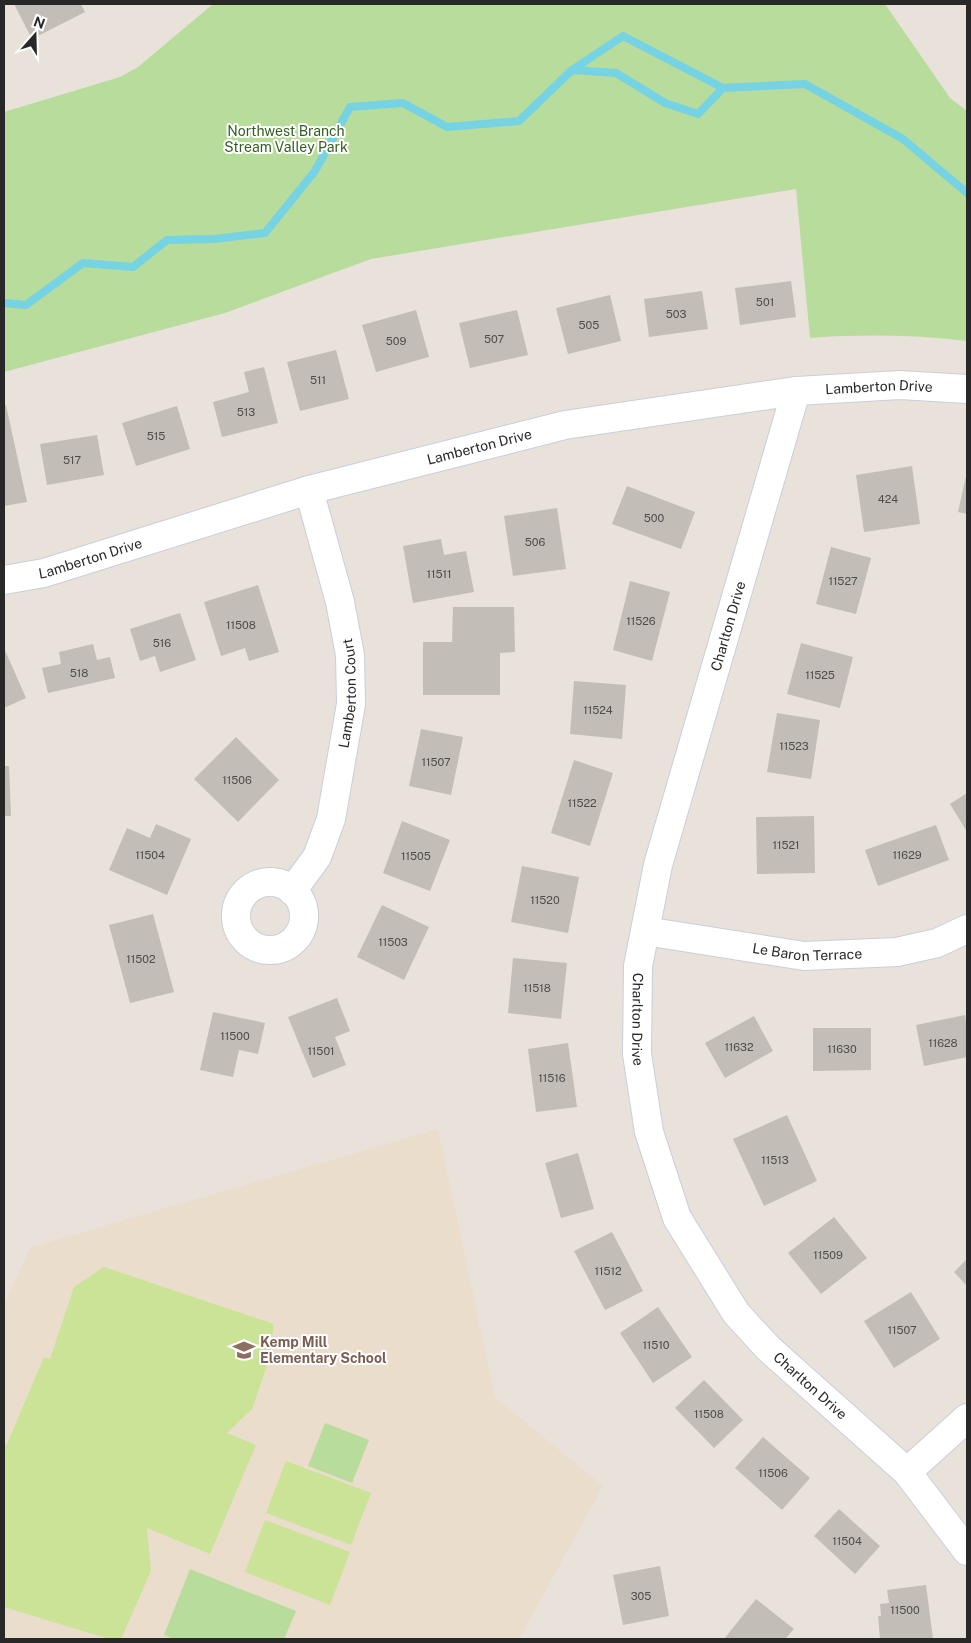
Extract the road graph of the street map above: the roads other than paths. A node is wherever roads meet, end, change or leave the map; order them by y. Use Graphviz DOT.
graph roads {
  1 [pos="967,389"];
  2 [pos="796,391"];
  3 [pos="309,490"];
  4 [pos="4,580"];
  5 [pos="292,891"];
  6 [pos="967,929"];
  7 [pos="645,931"];
  8 [pos="967,1418"];
  9 [pos="907,1472"];
  10 [pos="967,1552"];
  1 -- 2 [label="street, Lamberton Drive"];
  2 -- 3 [label="street, Lamberton Drive"];
  2 -- 7 [label="street, Charlton Drive"];
  3 -- 4 [label="street, Lamberton Drive"];
  3 -- 5 [label="street, Lamberton Court"];
  6 -- 7 [label="street, Le Baron Terrace"];
  7 -- 9 [label="street, Charlton Drive"];
  8 -- 9 [label="street"];
  9 -- 10 [label="street, Charlton Drive"];
}
